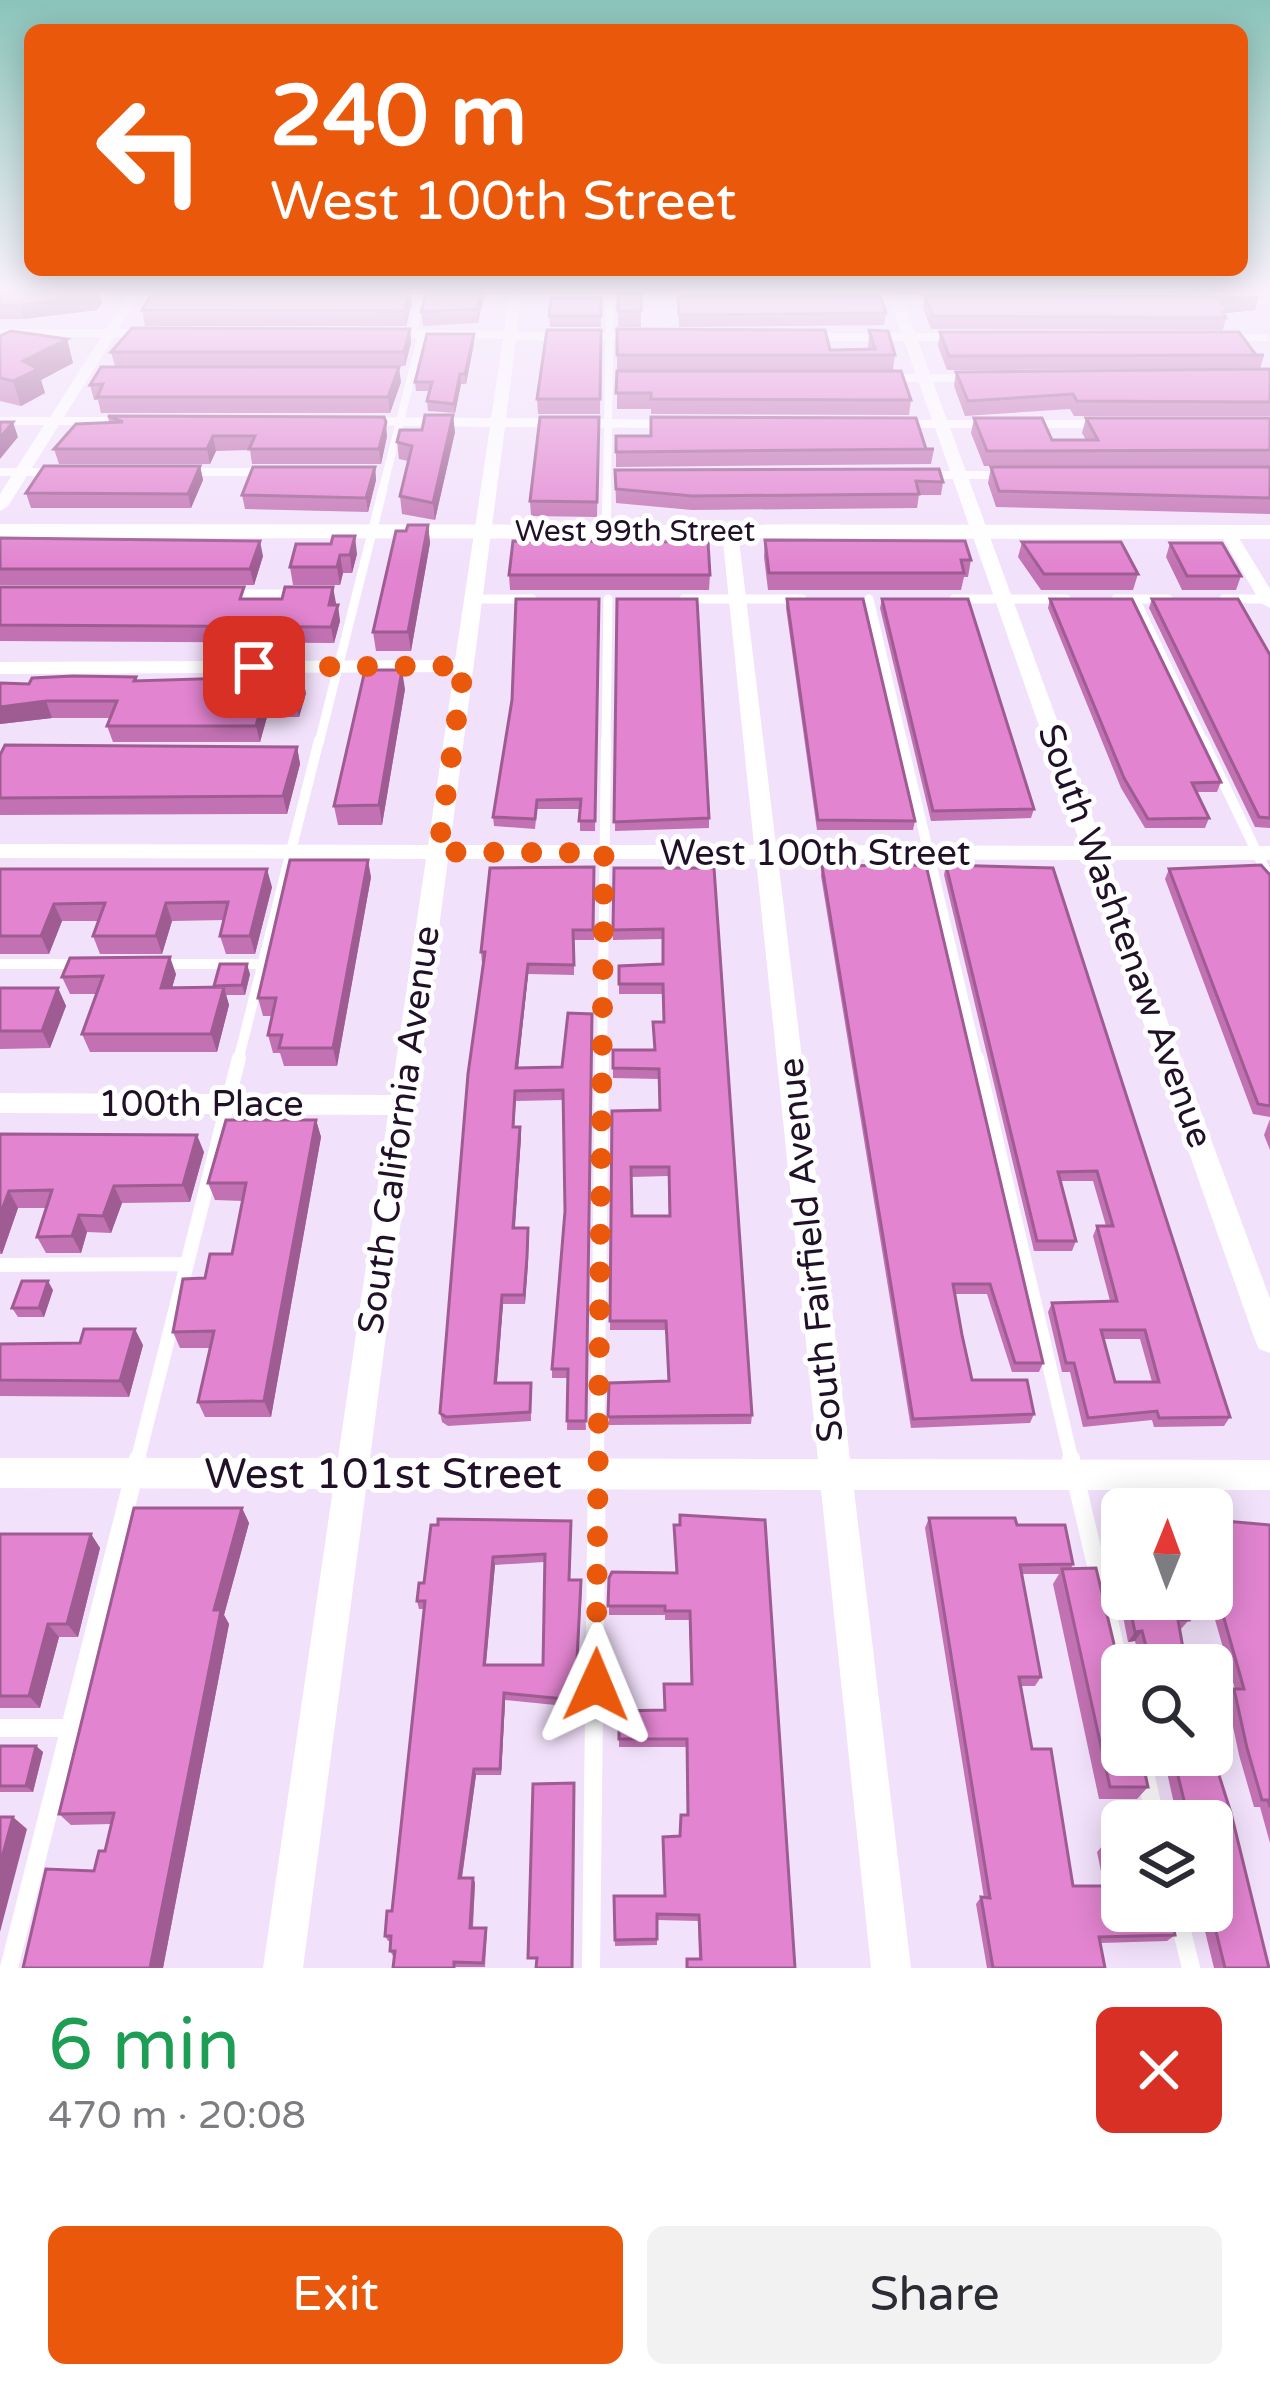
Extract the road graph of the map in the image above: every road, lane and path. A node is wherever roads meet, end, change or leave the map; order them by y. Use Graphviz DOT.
graph roads {
  1 [pos="78,383"];
  2 [pos="410,383"];
  3 [pos="503,383"];
  4 [pos="608,383"];
  5 [pos="926,383"];
  6 [pos="0,421"];
  7 [pos="54,421"];
  8 [pos="168,421"];
  9 [pos="330,421"];
  10 [pos="400,421"];
  11 [pos="498,423"];
  12 [pos="607,424"];
  13 [pos="703,424"];
  14 [pos="869,424"];
  15 [pos="941,424"];
  16 [pos="1129,424"];
  17 [pos="0,472"];
  18 [pos="22,472"];
  19 [pos="67,472"];
  20 [pos="181,472"];
  21 [pos="273,472"];
  22 [pos="364,472"];
  23 [pos="387,472"];
  24 [pos="607,475"];
  25 [pos="630,475"];
  26 [pos="912,475"];
  27 [pos="959,475"];
  28 [pos="1007,475"];
  29 [pos="0,506"];
  30 [pos="0,531"];
  31 [pos="372,531"];
  32 [pos="482,531"];
  33 [pos="606,532"];
  34 [pos="730,532"];
  35 [pos="980,532"];
  36 [pos="1227,532"];
  37 [pos="1270,532"];
  38 [pos="214,594"];
  39 [pos="309,594"];
  40 [pos="332,594"];
  41 [pos="356,594"];
  42 [pos="473,599"];
  43 [pos="545,599"];
  44 [pos="587,599"];
  45 [pos="608,599"];
  46 [pos="631,599"];
  47 [pos="675,599"];
  48 [pos="738,599"];
  49 [pos="825,599"];
  50 [pos="847,599"];
  51 [pos="869,599"];
  52 [pos="892,599"];
  53 [pos="940,599"];
  54 [pos="1004,599"];
  55 [pos="1090,599"];
  56 [pos="1112,599"];
  57 [pos="1135,599"];
  58 [pos="1183,599"];
  59 [pos="1207,599"];
  60 [pos="1269,600"];
  61 [pos="464,666"];
  62 [pos="338,667"];
  63 [pos="0,668"];
  64 [pos="294,752"];
  65 [pos="316,752"];
  66 [pos="0,851"];
  67 [pos="291,852"];
  68 [pos="438,852"];
  69 [pos="1095,852"];
  70 [pos="604,853"];
  71 [pos="766,853"];
  72 [pos="929,853"];
  73 [pos="1263,853"];
  74 [pos="1270,880"];
  75 [pos="0,964"];
  76 [pos="96,964"];
  77 [pos="143,964"];
  78 [pos="263,964"];
  79 [pos="0,1102"];
  80 [pos="227,1105"];
  81 [pos="403,1105"];
  82 [pos="0,1264"];
  83 [pos="187,1264"];
  84 [pos="1270,1340"];
  85 [pos="0,1473"];
  86 [pos="134,1473"];
  87 [pos="352,1473"];
  88 [pos="599,1474"];
  89 [pos="837,1474"];
  90 [pos="1075,1474"];
  91 [pos="1270,1475"];
  92 [pos="1115,1644"];
  93 [pos="0,1728"];
  94 [pos="70,1728"];
  95 [pos="1182,1932"];
  96 [pos="9,1968"];
  97 [pos="283,1968"];
  98 [pos="591,1968"];
  99 [pos="891,1968"];
  100 [pos="1190,1968"];
  1 -- 7 [label="street"];
  2 -- 10 [label="lane"];
  3 -- 11 [label="street, South California Avenue"];
  4 -- 12 [label="lane"];
  5 -- 15 [label="street, South Washtenaw Avenue"];
  6 -- 7 [label="street"];
  7 -- 8 [label="street"];
  7 -- 18 [label="street"];
  9 -- 10 [label="street"];
  10 -- 11 [label="street"];
  10 -- 23 [label="lane"];
  11 -- 12 [label="street"];
  11 -- 32 [label="street, South California Avenue"];
  12 -- 13 [label="street"];
  12 -- 24 [label="lane"];
  14 -- 15 [label="street"];
  15 -- 16 [label="street"];
  15 -- 27 [label="street, South Washtenaw Avenue"];
  17 -- 18 [label="lane"];
  18 -- 19 [label="lane"];
  18 -- 29 [label="street"];
  20 -- 21 [label="lane"];
  22 -- 23 [label="lane"];
  23 -- 31 [label="lane"];
  24 -- 25 [label="lane"];
  24 -- 33 [label="lane"];
  26 -- 27 [label="lane"];
  27 -- 28 [label="lane"];
  27 -- 35 [label="street, South Washtenaw Avenue"];
  30 -- 31 [label="street, West 99th Street"];
  31 -- 32 [label="street, West 99th Street"];
  31 -- 41 [label="lane"];
  32 -- 33 [label="street, West 99th Street"];
  32 -- 42 [label="street, South California Avenue"];
  33 -- 34 [label="street, West 99th Street"];
  34 -- 35 [label="street, West 99th Street"];
  34 -- 48 [label="street, South Fairfield Avenue"];
  35 -- 36 [label="street, West 99th Street"];
  35 -- 54 [label="street, South Washtenaw Avenue"];
  36 -- 37 [label="street, West 99th Street"];
  36 -- 60 [label="street"];
  38 -- 39 [label="lane"];
  40 -- 41 [label="lane"];
  41 -- 62 [label="lane"];
  42 -- 43 [label="lane"];
  42 -- 61 [label="street, South California Avenue"];
  44 -- 45 [label="lane"];
  45 -- 46 [label="lane"];
  45 -- 70 [label="lane"];
  47 -- 48 [label="lane"];
  48 -- 49 [label="lane"];
  48 -- 71 [label="street, South Fairfield Avenue"];
  50 -- 51 [label="lane"];
  51 -- 52 [label="lane"];
  51 -- 72 [label="lane"];
  53 -- 54 [label="lane"];
  54 -- 55 [label="lane"];
  54 -- 69 [label="street, South Washtenaw Avenue"];
  56 -- 57 [label="lane"];
  57 -- 58 [label="lane"];
  57 -- 73 [label="lane"];
  59 -- 60 [label="lane"];
  61 -- 62 [label="street"];
  61 -- 68 [label="street, South California Avenue"];
  62 -- 63 [label="street"];
  62 -- 65 [label="lane"];
  64 -- 65 [label="lane"];
  65 -- 67 [label="lane"];
  66 -- 67 [label="street, West 100th Street"];
  67 -- 68 [label="street, West 100th Street"];
  67 -- 78 [label="lane"];
  68 -- 70 [label="street, West 100th Street"];
  68 -- 81 [label="street, South California Avenue"];
  69 -- 72 [label="street, West 100th Street"];
  69 -- 73 [label="street, West 100th Street"];
  69 -- 84 [label="street, South Washtenaw Avenue"];
  70 -- 71 [label="street, West 100th Street"];
  70 -- 88 [label="lane"];
  71 -- 72 [label="street, West 100th Street"];
  71 -- 89 [label="street, South Fairfield Avenue"];
  72 -- 90 [label="lane"];
  73 -- 74 [label="lane"];
  75 -- 76 [label="lane"];
  77 -- 78 [label="lane"];
  78 -- 80 [label="lane"];
  79 -- 80 [label="street, 100th Place"];
  80 -- 81 [label="street, 100th Place"];
  80 -- 83 [label="lane"];
  81 -- 87 [label="street, South California Avenue"];
  82 -- 83 [label="lane"];
  83 -- 86 [label="lane"];
  85 -- 86 [label="street, West 101st Street"];
  86 -- 87 [label="street, West 101st Street"];
  86 -- 94 [label="lane"];
  87 -- 88 [label="street, West 101st Street"];
  87 -- 97 [label="street, South California Avenue"];
  88 -- 89 [label="street, West 101st Street"];
  88 -- 98 [label="lane"];
  89 -- 90 [label="street, West 101st Street"];
  89 -- 99 [label="street, South Fairfield Avenue"];
  90 -- 91 [label="street, West 101st Street"];
  90 -- 92 [label="lane"];
  93 -- 94 [label="lane"];
  94 -- 96 [label="lane"];
  95 -- 100 [label="lane"];
}
